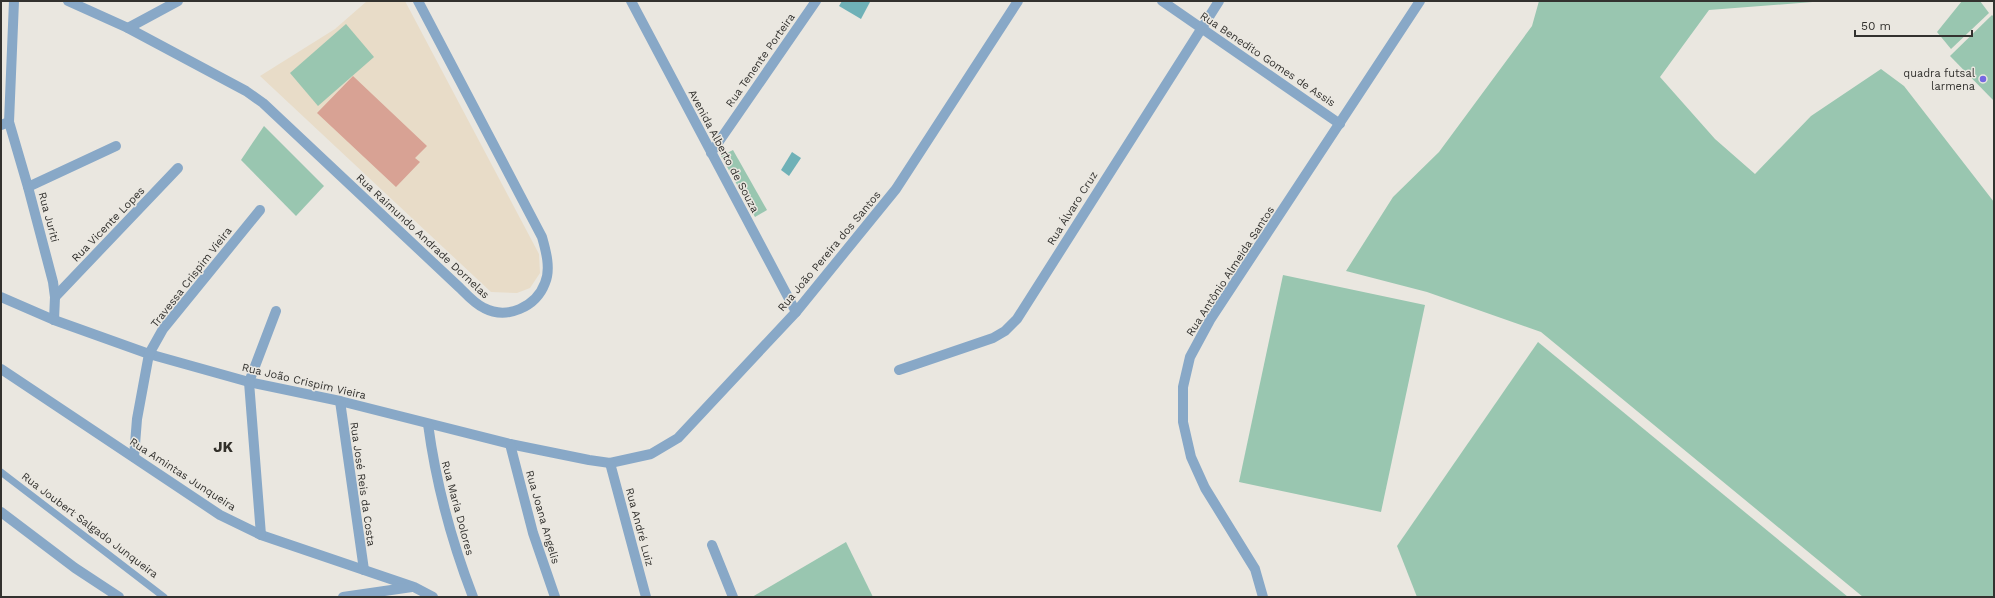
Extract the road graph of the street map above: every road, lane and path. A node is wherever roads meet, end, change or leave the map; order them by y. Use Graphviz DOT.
graph roads {
  1 [pos="14,1"];
  2 [pos="68,1"];
  3 [pos="178,1"];
  4 [pos="418,1"];
  5 [pos="631,1"];
  6 [pos="816,1"];
  7 [pos="1018,1"];
  8 [pos="1162,1"];
  9 [pos="1218,1"];
  10 [pos="1420,1"];
  11 [pos="128,28"];
  12 [pos="1201,28"];
  13 [pos="5,124"];
  14 [pos="1340,124"];
  15 [pos="116,146"];
  16 [pos="711,153"];
  17 [pos="178,168"];
  18 [pos="28,187"];
  19 [pos="260,210"];
  20 [pos="1,297"];
  21 [pos="55,297"];
  22 [pos="276,312"];
  23 [pos="796,312"];
  24 [pos="54,320"];
  25 [pos="149,354"];
  26 [pos="1,369"];
  27 [pos="899,370"];
  28 [pos="249,382"];
  29 [pos="340,401"];
  30 [pos="428,424"];
  31 [pos="510,444"];
  32 [pos="134,457"];
  33 [pos="610,463"];
  34 [pos="1,472"];
  35 [pos="1,512"];
  36 [pos="261,535"];
  37 [pos="712,545"];
  38 [pos="364,570"];
  39 [pos="414,587"];
  40 [pos="119,597"];
  41 [pos="164,597"];
  42 [pos="343,597"];
  43 [pos="432,597"];
  44 [pos="473,597"];
  45 [pos="555,597"];
  46 [pos="646,597"];
  47 [pos="733,597"];
  48 [pos="1263,597"];
  1 -- 13 [label="street, Rua Juriti"];
  2 -- 11 [label="street, Rua Raimundo Andrade Dornelas"];
  3 -- 11 [label="street"];
  4 -- 11 [label="street, Rua Raimundo Andrade Dornelas"];
  5 -- 16 [label="street, Avenida Alberto de Souza"];
  6 -- 16 [label="street, Rua Tenente Porteira"];
  7 -- 23 [label="street, Rua João Pereira dos Santos"];
  8 -- 12 [label="street, Rua Benedito Gomes de Assis"];
  9 -- 12 [label="street, Rua Álvaro Cruz"];
  10 -- 14 [label="street, Rua Antônio Almeida Santos"];
  12 -- 14 [label="street, Rua Benedito Gomes de Assis"];
  12 -- 27 [label="street, Rua Álvaro Cruz"];
  13 -- 18 [label="street, Rua Juriti"];
  14 -- 48 [label="street, Rua Antônio Almeida Santos"];
  15 -- 18 [label="street"];
  16 -- 23 [label="street, Avenida Alberto de Souza"];
  17 -- 21 [label="street, Rua Vicente Lopes"];
  18 -- 21 [label="street, Rua Juriti"];
  19 -- 25 [label="street, Travessa Crispim Vieira"];
  20 -- 24 [label="street, Rua João Crispim Vieira"];
  21 -- 24 [label="street, Rua Juriti"];
  22 -- 28 [label="street"];
  23 -- 33 [label="street, Rua João Pereira dos Santos"];
  24 -- 25 [label="street, Rua João Crispim Vieira"];
  25 -- 28 [label="street, Rua João Crispim Vieira"];
  25 -- 32 [label="street, Travessa Crispim Vieira"];
  26 -- 32 [label="street, Rua Amintas Junqueira"];
  28 -- 29 [label="street, Rua João Crispim Vieira"];
  28 -- 36 [label="street"];
  29 -- 30 [label="street, Rua João Crispim Vieira"];
  29 -- 38 [label="street, Rua José Reis da Costa"];
  30 -- 31 [label="street, Rua João Crispim Vieira"];
  30 -- 44 [label="street, Rua Maria Dolores"];
  31 -- 33 [label="street, Rua João Crispim Vieira"];
  31 -- 45 [label="street, Rua Joana Angelis"];
  32 -- 36 [label="street, Rua Amintas Junqueira"];
  33 -- 46 [label="street, Rua André Luiz"];
  34 -- 41 [label="lane, Rua Joubert Salgado Junqueira"];
  35 -- 40 [label="street"];
  36 -- 38 [label="street, Rua Amintas Junqueira"];
  37 -- 47 [label="street"];
  38 -- 39 [label="street, Rua Amintas Junqueira"];
  39 -- 42 [label="street"];
  39 -- 43 [label="street, Rua Amintas Junqueira"];
}
